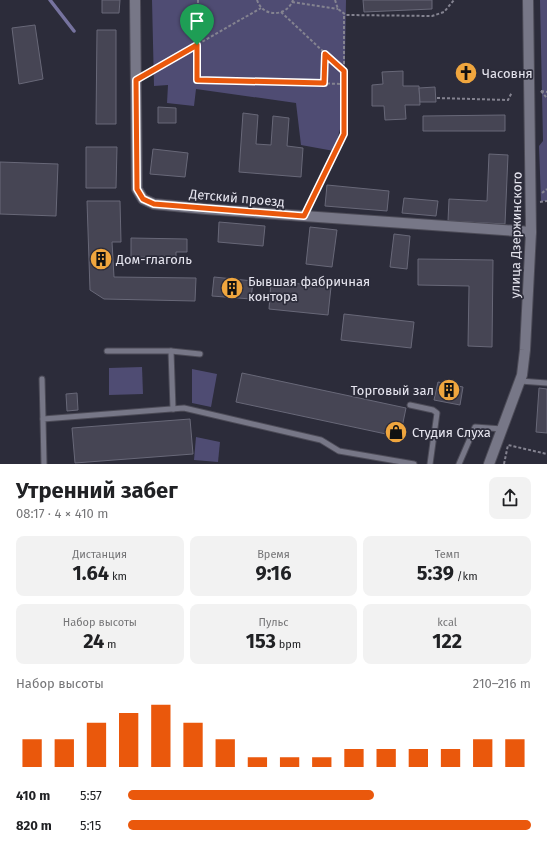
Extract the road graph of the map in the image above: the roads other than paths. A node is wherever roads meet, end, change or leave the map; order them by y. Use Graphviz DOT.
graph roads {
  1 [pos="135,0"];
  2 [pos="528,0"];
  3 [pos="531,232"];
  4 [pos="107,351"];
  5 [pos="171,351"];
  6 [pos="200,354"];
  7 [pos="42,379"];
  8 [pos="520,381"];
  9 [pos="547,383"];
  10 [pos="410,405"];
  11 [pos="173,408"];
  12 [pos="43,419"];
  13 [pos="502,429"];
  14 [pos="44,464"];
  15 [pos="414,464"];
  16 [pos="430,464"];
  17 [pos="459,464"];
  18 [pos="489,464"];
  1 -- 3 [label="street, Детский проезд"];
  2 -- 3 [label="street, улица Дзержинского"];
  3 -- 8 [label="street, улица Дзержинского"];
  4 -- 5 [label="lane"];
  5 -- 6 [label="lane"];
  5 -- 11 [label="lane"];
  7 -- 12 [label="lane"];
  8 -- 9 [label="lane"];
  8 -- 13 [label="street, улица Дзержинского"];
  10 -- 16 [label="lane"];
  11 -- 12 [label="lane"];
  11 -- 15 [label="lane"];
  12 -- 14 [label="lane"];
  13 -- 17 [label="lane"];
  13 -- 18 [label="street, улица Дзержинского"];
}
